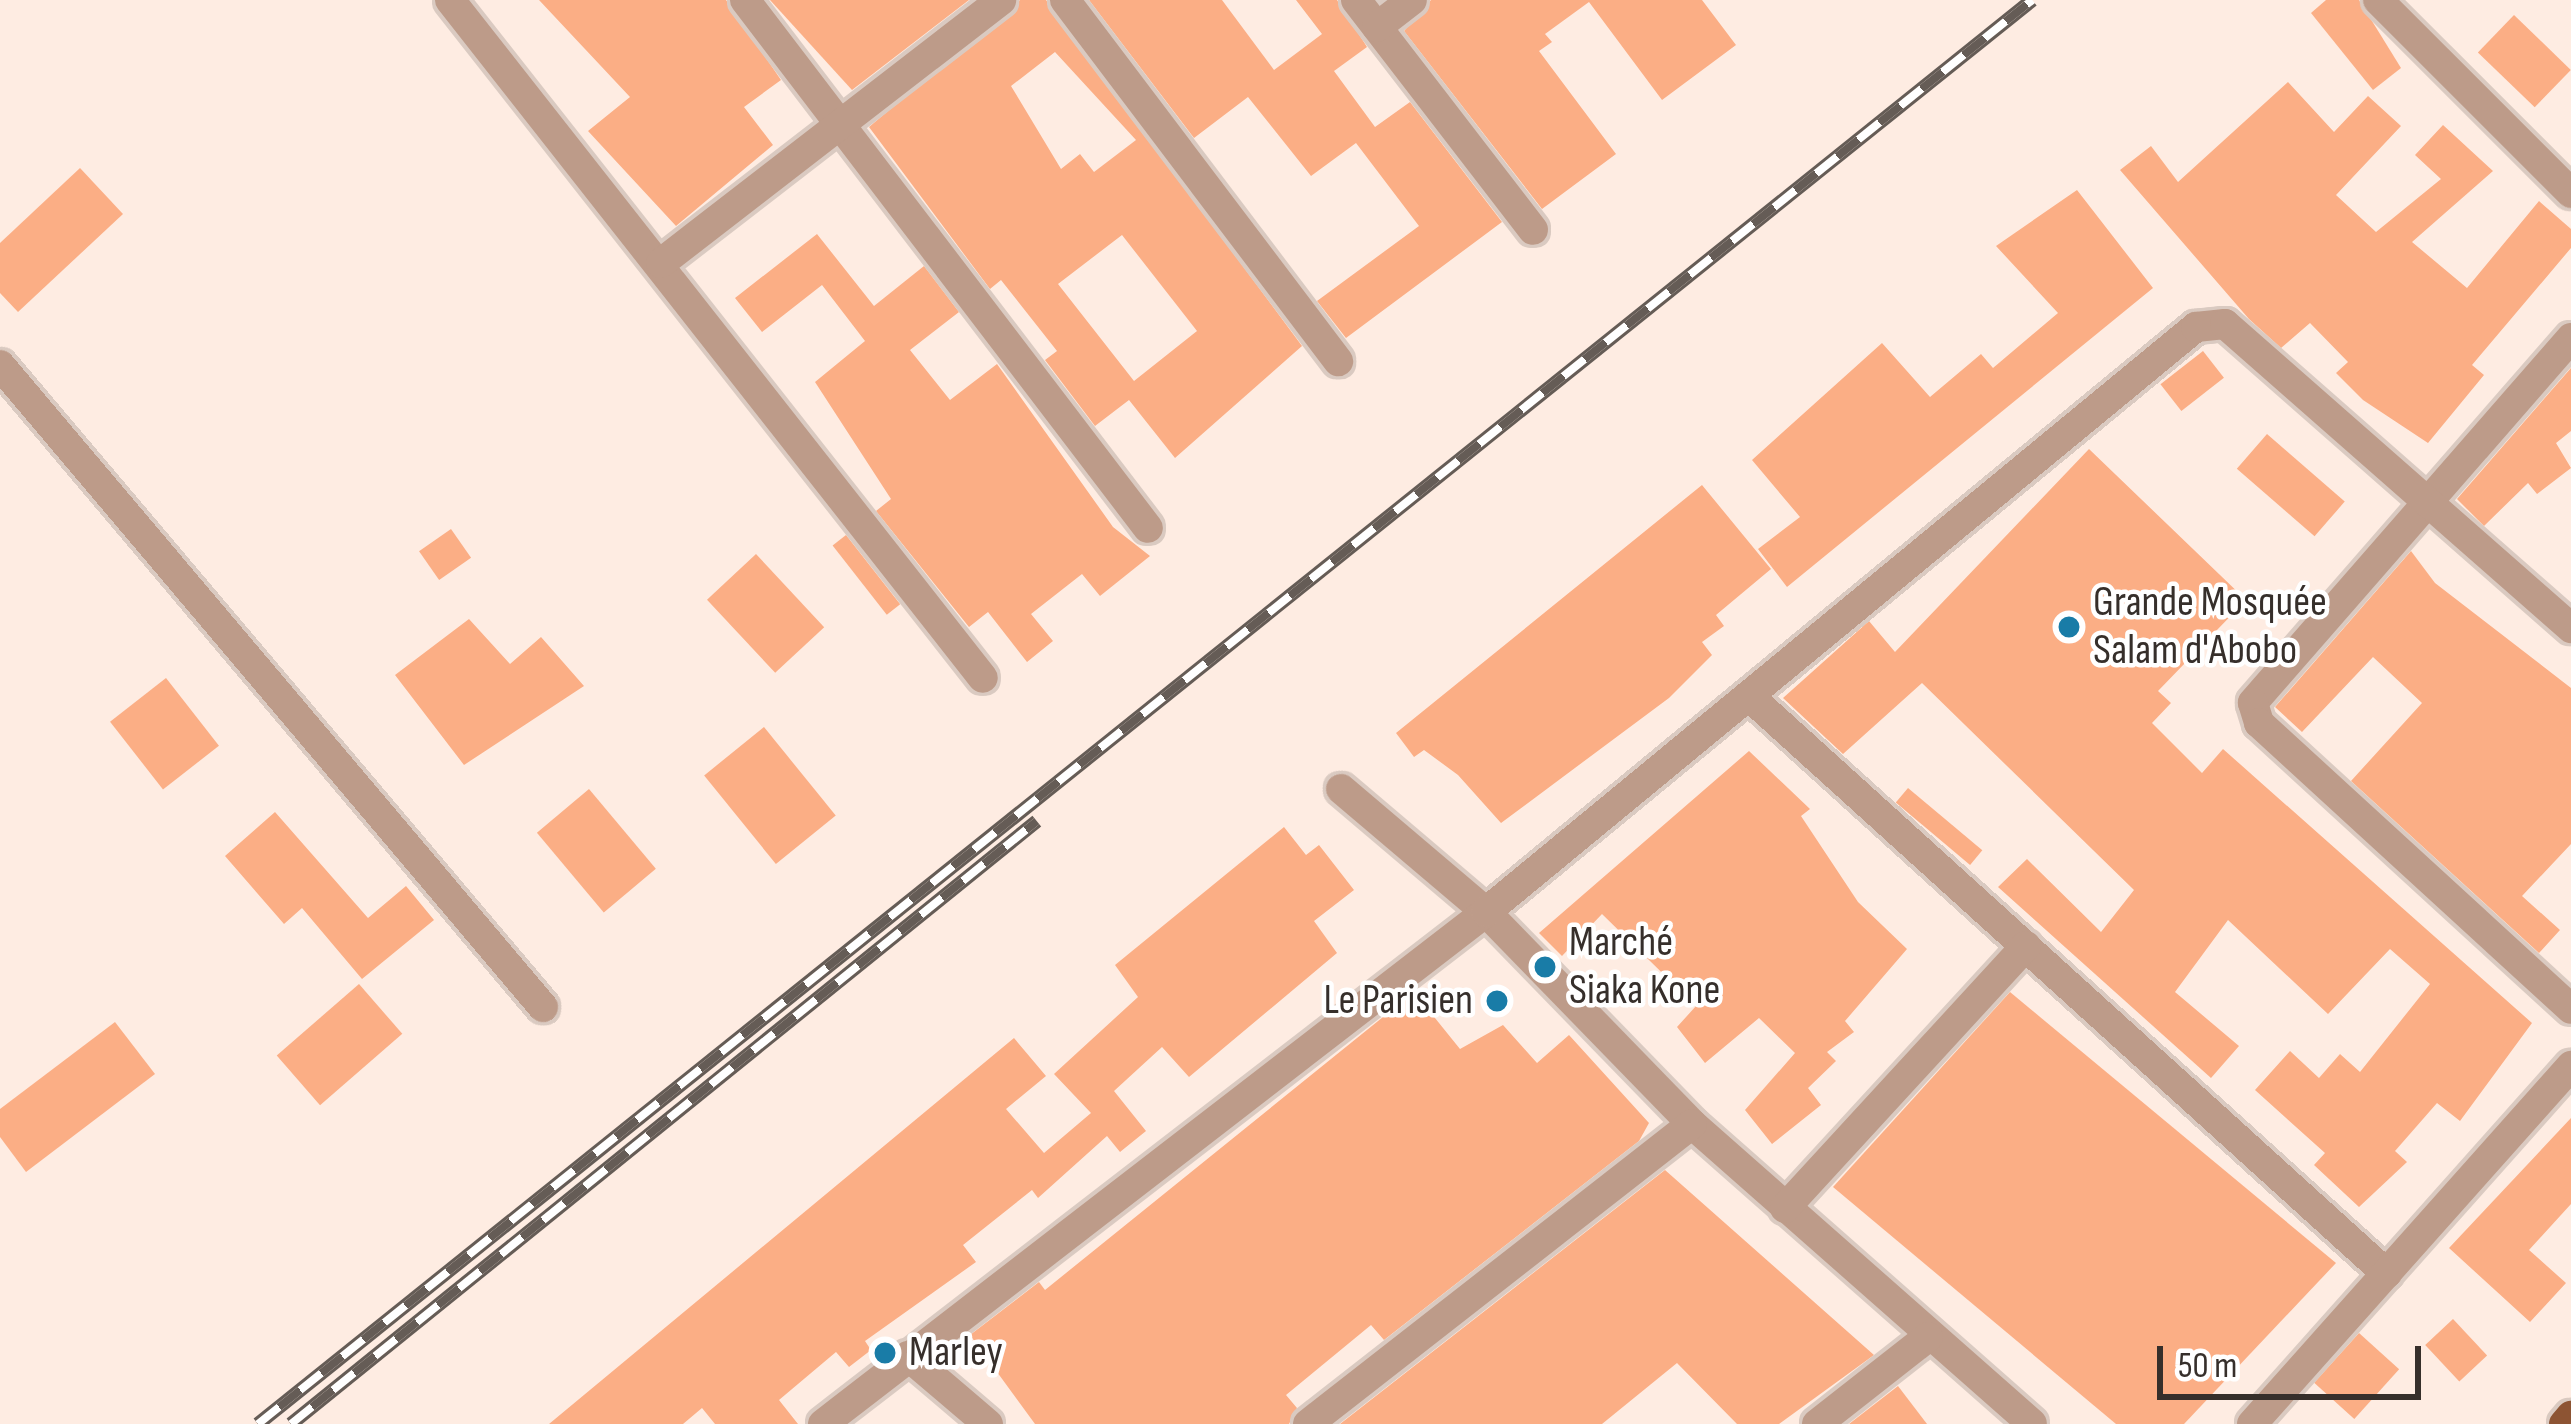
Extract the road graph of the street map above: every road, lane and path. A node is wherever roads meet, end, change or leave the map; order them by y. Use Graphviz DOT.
graph roads {
  1 [pos="450,0"];
  2 [pos="746,0"];
  3 [pos="1001,0"];
  4 [pos="1065,0"];
  5 [pos="1356,0"];
  6 [pos="1412,0"];
  7 [pos="2378,0"];
  8 [pos="1377,27"];
  9 [pos="838,124"];
  10 [pos="2571,193"];
  11 [pos="1533,230"];
  12 [pos="661,262"];
  13 [pos="2571,338"];
  14 [pos="1338,361"];
  15 [pos="0,365"];
  16 [pos="2422,505"];
  17 [pos="1148,527"];
  18 [pos="2571,628"];
  19 [pos="982,678"];
  20 [pos="1750,697"];
  21 [pos="1341,789"];
  22 [pos="1486,913"];
  23 [pos="2026,946"];
  24 [pos="543,1007"];
  25 [pos="2571,1010"];
  26 [pos="2571,1066"];
  27 [pos="1692,1124"];
  28 [pos="1785,1208"];
  29 [pos="2387,1274"];
  30 [pos="1928,1337"];
  31 [pos="908,1356"];
  32 [pos="2571,1416"];
  33 [pos="823,1424"];
  34 [pos="988,1424"];
  35 [pos="1308,1424"];
  36 [pos="1817,1424"];
  37 [pos="2032,1424"];
  38 [pos="2252,1424"];
  39 [pos="2564,1424"];
  1 -- 12 [label="street"];
  2 -- 9 [label="street"];
  3 -- 9 [label="street"];
  4 -- 14 [label="street"];
  5 -- 8 [label="street"];
  6 -- 8 [label="street"];
  7 -- 10 [label="street"];
  8 -- 11 [label="street"];
  9 -- 12 [label="street"];
  9 -- 17 [label="street"];
  12 -- 19 [label="street"];
  13 -- 16 [label="street"];
  15 -- 24 [label="street"];
  16 -- 18 [label="street"];
  16 -- 20 [label="street"];
  16 -- 25 [label="street"];
  20 -- 22 [label="street"];
  20 -- 23 [label="street"];
  21 -- 22 [label="street"];
  22 -- 27 [label="street"];
  22 -- 31 [label="street"];
  23 -- 28 [label="street"];
  23 -- 29 [label="street"];
  26 -- 29 [label="street"];
  27 -- 28 [label="street"];
  27 -- 35 [label="street"];
  28 -- 30 [label="street"];
  29 -- 38 [label="street"];
  30 -- 36 [label="street"];
  30 -- 37 [label="street"];
  31 -- 33 [label="street"];
  31 -- 34 [label="street"];
  32 -- 39 [label="main road"];
}
